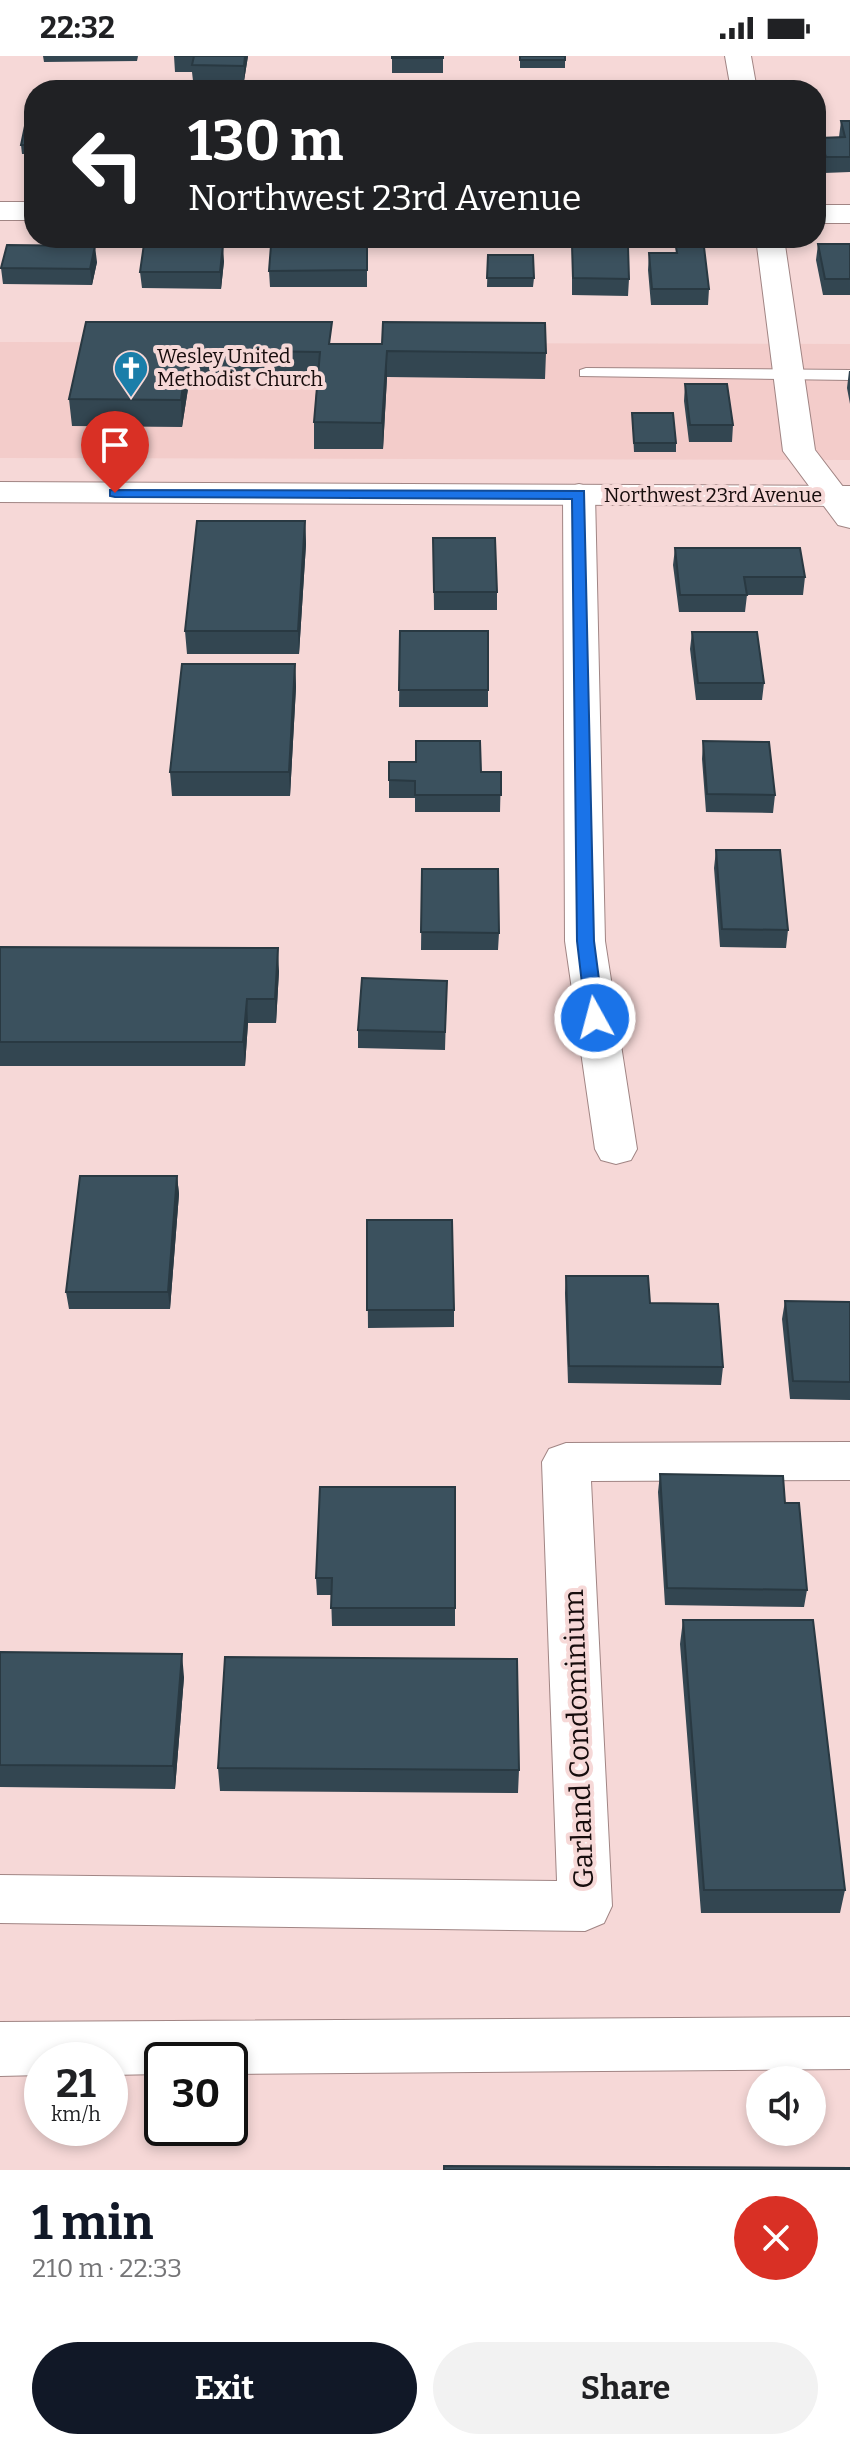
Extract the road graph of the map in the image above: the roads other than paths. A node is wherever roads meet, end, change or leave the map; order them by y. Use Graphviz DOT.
graph roads {
  1 [pos="738,56"];
  2 [pos="742,80"];
  3 [pos="0,211"];
  4 [pos="24,211"];
  5 [pos="826,214"];
  6 [pos="850,214"];
  7 [pos="771,248"];
  8 [pos="586,373"];
  9 [pos="788,374"];
  10 [pos="850,375"];
  11 [pos="0,492"];
  12 [pos="579,494"];
  13 [pos="844,503"];
  14 [pos="616,1149"];
  15 [pos="850,1461"];
  16 [pos="0,1899"];
  17 [pos="850,2043"];
  18 [pos="0,2049"];
  1 -- 2 [label="street"];
  3 -- 4 [label="street"];
  5 -- 6 [label="street"];
  7 -- 9 [label="street"];
  8 -- 9 [label="lane"];
  9 -- 10 [label="lane"];
  9 -- 13 [label="street"];
  11 -- 12 [label="main road, Northwest 23rd Avenue"];
  12 -- 13 [label="main road, Northwest 23rd Avenue"];
  12 -- 14 [label="street"];
  15 -- 16 [label="street, Garland Condominium"];
  17 -- 18 [label="street"];
}
